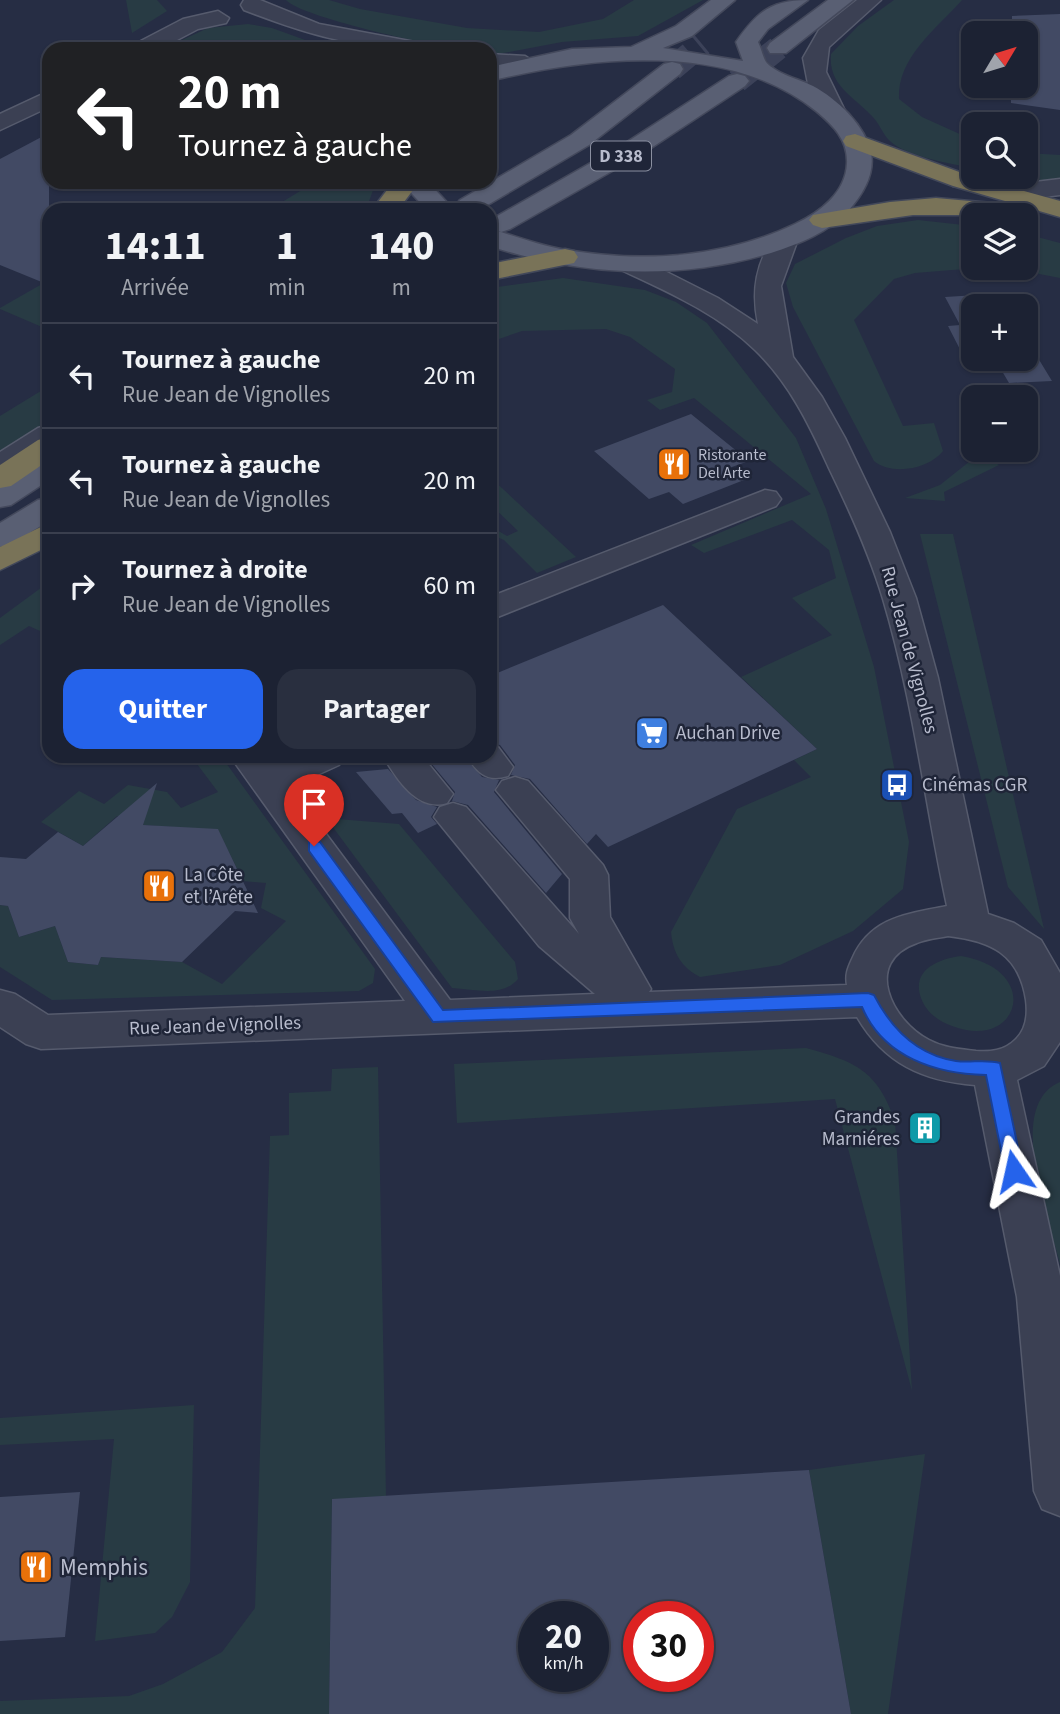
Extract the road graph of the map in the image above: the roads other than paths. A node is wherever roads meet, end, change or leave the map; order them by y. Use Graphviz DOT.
graph roads {
  1 [pos="724,0"];
  2 [pos="767,0"];
  3 [pos="797,0"];
  4 [pos="842,0"];
  5 [pos="870,0"];
  6 [pos="222,8"];
  7 [pos="733,22"];
  8 [pos="313,29"];
  9 [pos="156,42"];
  10 [pos="335,42"];
  11 [pos="379,42"];
  12 [pos="778,48"];
  13 [pos="632,53"];
  14 [pos="497,62"];
  15 [pos="525,64"];
  16 [pos="672,69"];
  17 [pos="497,72"];
  18 [pos="737,81"];
  19 [pos="780,81"];
  20 [pos="42,102"];
  21 [pos="833,111"];
  22 [pos="0,123"];
  23 [pos="855,141"];
  24 [pos="961,181"];
  25 [pos="1060,187"];
  26 [pos="400,189"];
  27 [pos="421,189"];
  28 [pos="990,189"];
  29 [pos="1027,189"];
  30 [pos="390,203"];
  31 [pos="434,203"];
  32 [pos="473,203"];
  33 [pos="961,209"];
  34 [pos="1060,209"];
  35 [pos="822,220"];
  36 [pos="1038,220"];
  37 [pos="1060,225"];
  38 [pos="497,229"];
  39 [pos="497,230"];
  40 [pos="785,239"];
  41 [pos="565,257"];
  42 [pos="628,263"];
  43 [pos="497,271"];
  44 [pos="779,358"];
  45 [pos="42,438"];
  46 [pos="42,451"];
  47 [pos="0,465"];
  48 [pos="42,471"];
  49 [pos="0,480"];
  50 [pos="0,498"];
  51 [pos="765,499"];
  52 [pos="42,511"];
  53 [pos="0,537"];
  54 [pos="42,537"];
  55 [pos="0,560"];
  56 [pos="497,606"];
  57 [pos="289,763"];
  58 [pos="407,763"];
  59 [pos="258,769"];
  60 [pos="498,771"];
  61 [pos="970,923"];
  62 [pos="868,1000"];
  63 [pos="0,1006"];
  64 [pos="1058,1006"];
  65 [pos="641,1009"];
  66 [pos="439,1017"];
  67 [pos="993,1068"];
  68 [pos="1060,1491"];
  1 -- 13 [label="main road"];
  2 -- 7 [label="main road"];
  3 -- 19 [label="main road"];
  4 -- 12 [label="main road"];
  5 -- 21 [label="street"];
  6 -- 8 [label="street"];
  6 -- 9 [label="street"];
  8 -- 10 [label="street"];
  8 -- 11 [label="street"];
  13 -- 15 [label="main road"];
  13 -- 19 [label="main road"];
  14 -- 15 [label="street"];
  15 -- 17 [label="main road"];
  16 -- 32 [label="main road, D 338"];
  18 -- 38 [label="main road, D 338"];
  19 -- 21 [label="main road"];
  20 -- 22 [label="street"];
  21 -- 23 [label="main road"];
  23 -- 24 [label="highway"];
  23 -- 35 [label="main road"];
  25 -- 29 [label="street"];
  26 -- 30 [label="highway"];
  27 -- 31 [label="main road"];
  28 -- 34 [label="highway"];
  33 -- 35 [label="highway"];
  35 -- 40 [label="main road"];
  36 -- 37 [label="highway"];
  39 -- 41 [label="main road"];
  40 -- 42 [label="main road"];
  40 -- 44 [label="street, Rue Jean de Vignolles"];
  41 -- 42 [label="main road"];
  41 -- 43 [label="highway"];
  42 -- 44 [label="street, Rue Jean de Vignolles"];
  44 -- 61 [label="street, Rue Jean de Vignolles"];
  45 -- 47 [label="street"];
  46 -- 49 [label="highway"];
  48 -- 50 [label="main road"];
  51 -- 56 [label="street"];
  52 -- 53 [label="main road"];
  54 -- 55 [label="highway"];
  57 -- 59 [label="street"];
  58 -- 65 [label="street"];
  59 -- 66 [label="street"];
  60 -- 65 [label="street"];
  61 -- 62 [label="street"];
  61 -- 64 [label="street"];
  62 -- 65 [label="street, Rue Jean de Vignolles"];
  62 -- 67 [label="street"];
  63 -- 66 [label="street, Rue Jean de Vignolles"];
  64 -- 67 [label="street"];
  65 -- 66 [label="street, Rue Jean de Vignolles"];
  67 -- 68 [label="street"];
}
